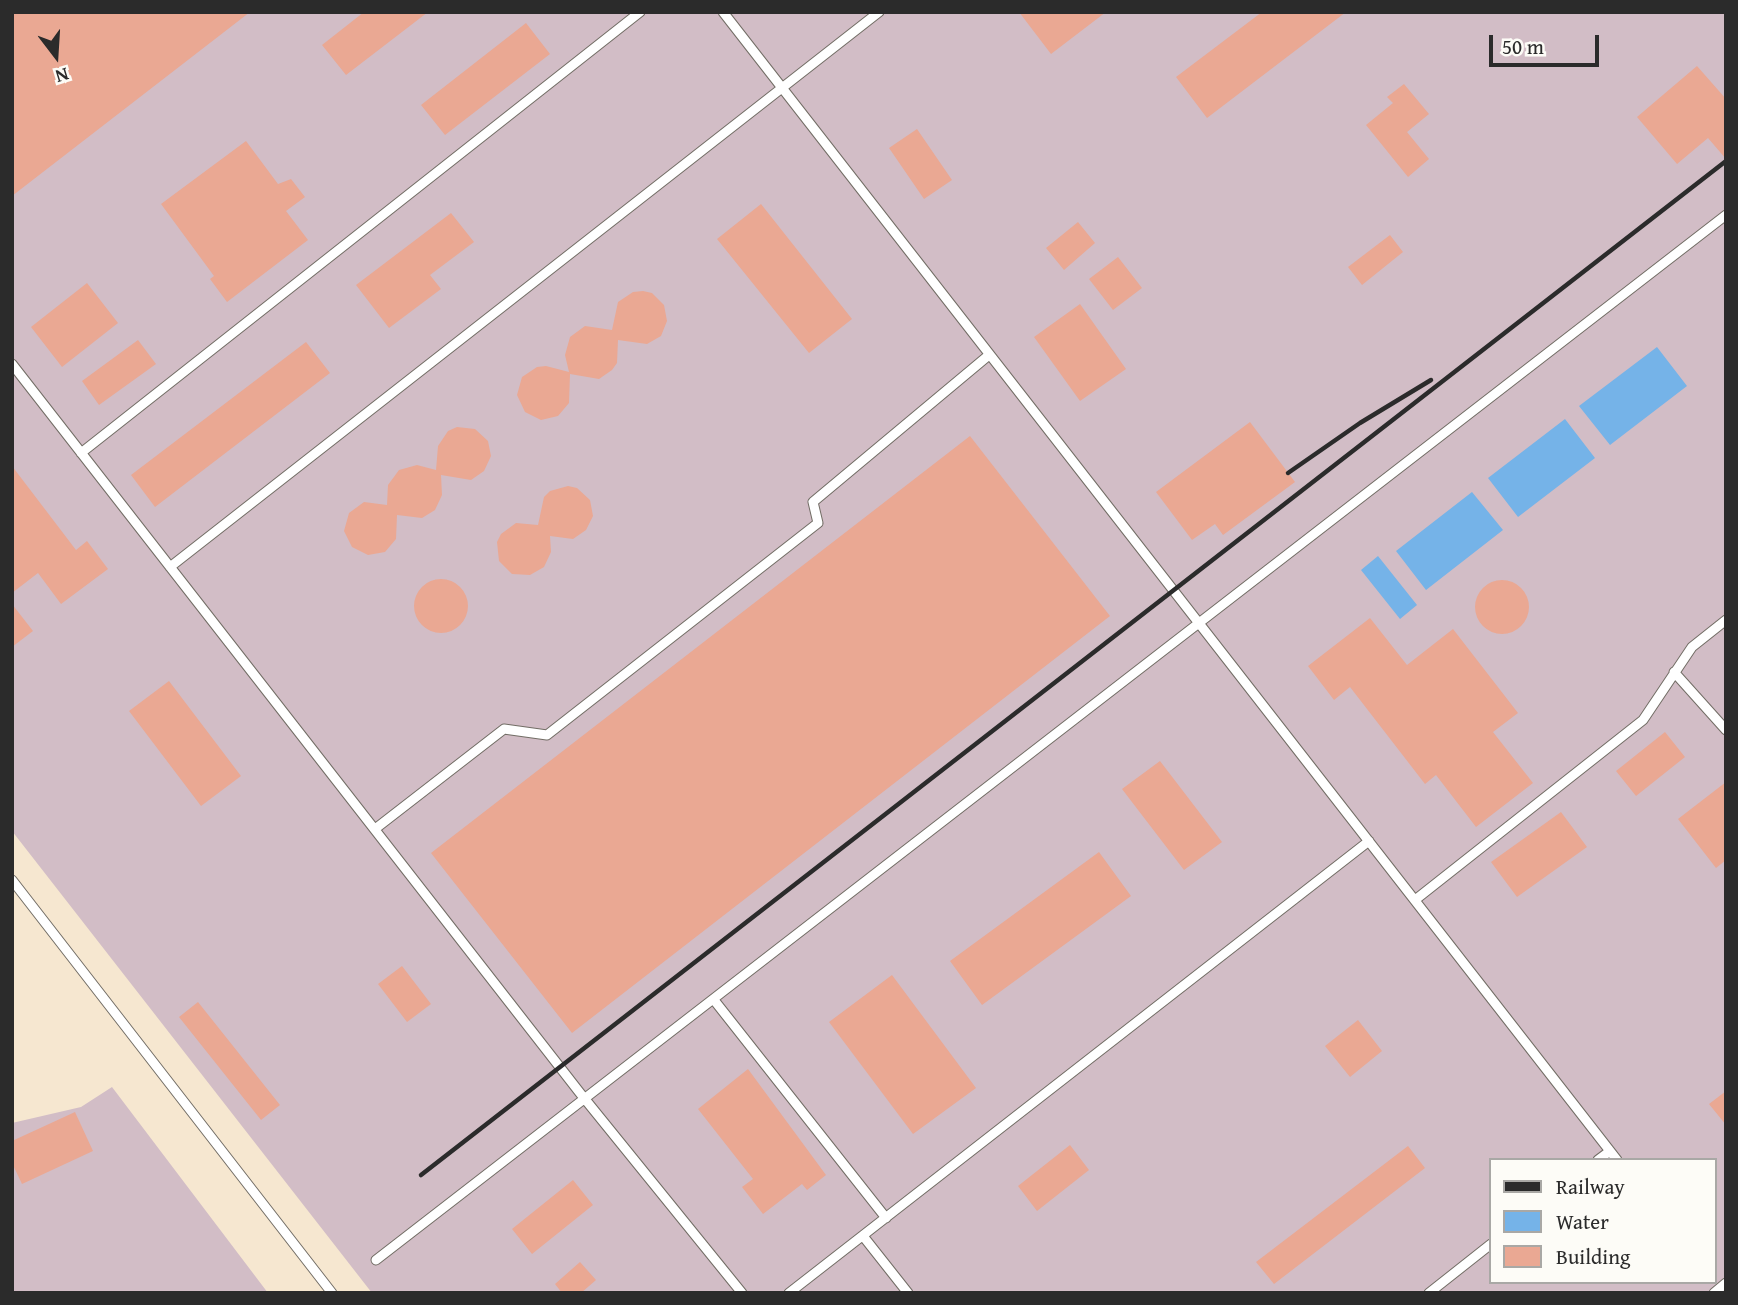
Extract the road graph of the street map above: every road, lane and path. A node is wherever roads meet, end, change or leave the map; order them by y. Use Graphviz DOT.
graph roads {
  1 [pos="640,12"];
  2 [pos="723,12"];
  3 [pos="879,12"];
  4 [pos="781,89"];
  5 [pos="1726,215"];
  6 [pos="989,355"];
  7 [pos="12,364"];
  8 [pos="81,453"];
  9 [pos="170,567"];
  10 [pos="1726,620"];
  11 [pos="1200,625"];
  12 [pos="1674,672"];
  13 [pos="1726,730"];
  14 [pos="375,830"];
  15 [pos="1369,841"];
  16 [pos="12,880"];
  17 [pos="1415,900"];
  18 [pos="714,1000"];
  19 [pos="586,1100"];
  20 [pos="1610,1151"];
  21 [pos="1601,1158"];
  22 [pos="1615,1158"];
  23 [pos="886,1217"];
  24 [pos="863,1236"];
  25 [pos="1490,1245"];
  26 [pos="376,1260"];
  27 [pos="332,1293"];
  28 [pos="742,1293"];
  29 [pos="789,1293"];
  30 [pos="908,1293"];
  31 [pos="1429,1293"];
  1 -- 8 [label="lane"];
  2 -- 4 [label="lane"];
  3 -- 4 [label="lane"];
  4 -- 6 [label="lane"];
  4 -- 9 [label="lane"];
  5 -- 11 [label="lane"];
  6 -- 11 [label="lane"];
  6 -- 14 [label="lane"];
  7 -- 8 [label="lane"];
  8 -- 9 [label="lane"];
  9 -- 14 [label="lane"];
  10 -- 12 [label="lane"];
  11 -- 15 [label="lane"];
  11 -- 18 [label="lane"];
  12 -- 13 [label="lane"];
  12 -- 17 [label="lane"];
  14 -- 19 [label="lane"];
  15 -- 17 [label="lane"];
  15 -- 23 [label="lane"];
  16 -- 27 [label="lane"];
  17 -- 20 [label="lane"];
  18 -- 19 [label="lane"];
  18 -- 23 [label="lane"];
  19 -- 26 [label="lane"];
  19 -- 28 [label="lane"];
  20 -- 21 [label="lane"];
  20 -- 22 [label="lane"];
  23 -- 24 [label="lane"];
  24 -- 29 [label="lane"];
  24 -- 30 [label="lane"];
  25 -- 31 [label="lane"];
}
